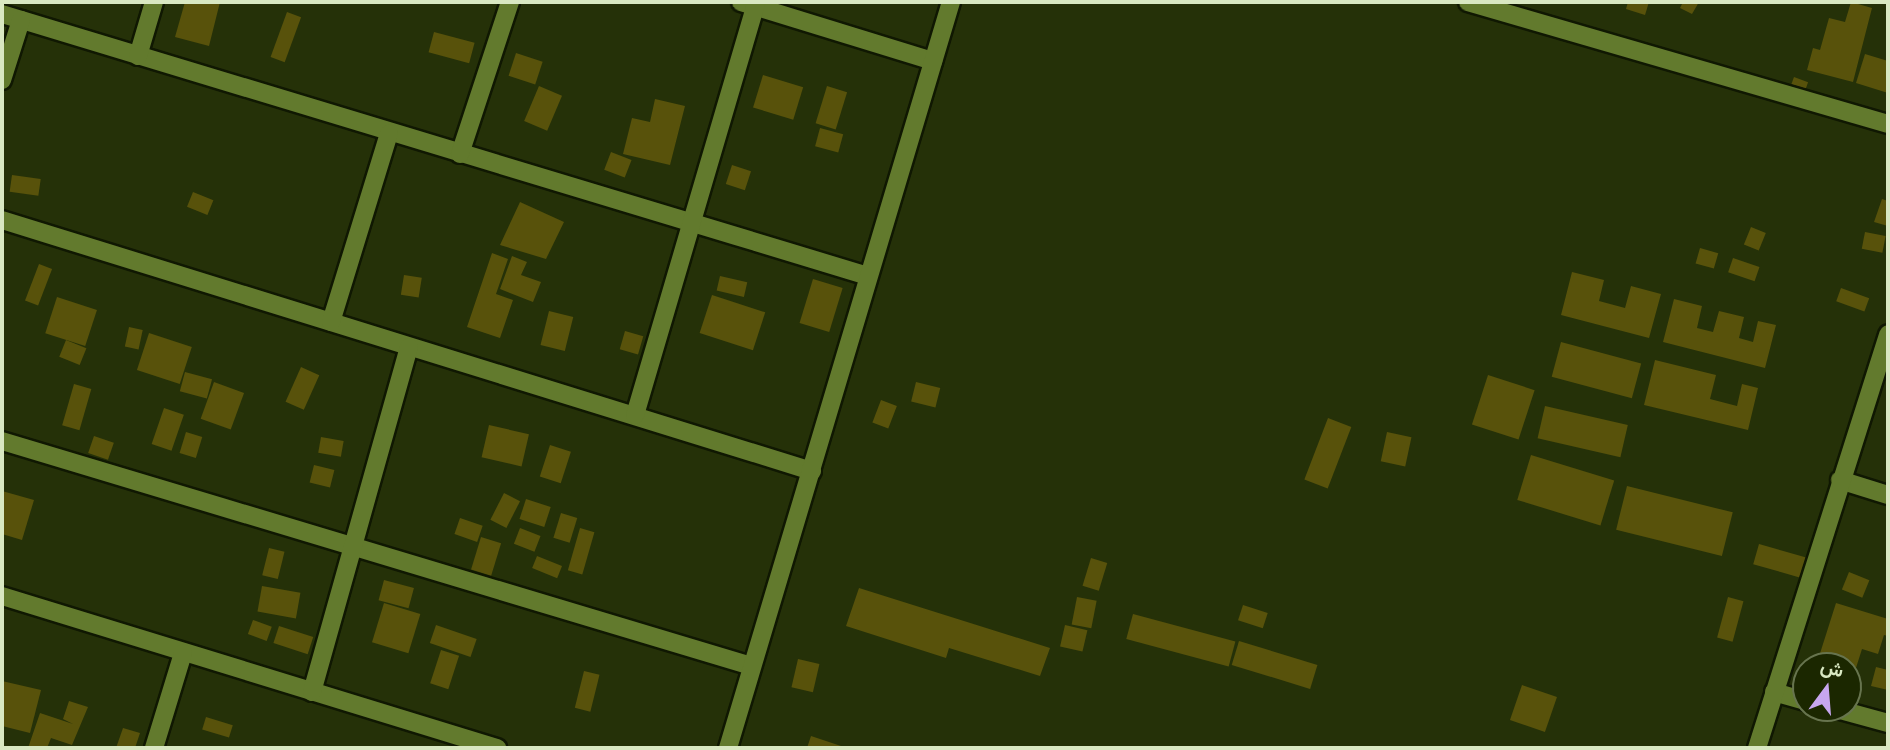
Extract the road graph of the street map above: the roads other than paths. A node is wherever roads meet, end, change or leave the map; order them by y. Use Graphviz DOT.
graph roads {
  1 [pos="154,2"];
  2 [pos="510,2"];
  3 [pos="951,2"];
  4 [pos="1468,2"];
  5 [pos="748,4"];
  6 [pos="2,14"];
  7 [pos="21,20"];
  8 [pos="138,56"];
  9 [pos="933,61"];
  10 [pos="2,80"];
  11 [pos="1888,124"];
  12 [pos="389,134"];
  13 [pos="460,153"];
  14 [pos="690,218"];
  15 [pos="2,220"];
  16 [pos="868,276"];
  17 [pos="331,322"];
  18 [pos="1888,334"];
  19 [pos="409,346"];
  20 [pos="635,415"];
  21 [pos="2,441"];
  22 [pos="812,471"];
  23 [pos="1840,480"];
  24 [pos="1888,495"];
  25 [pos="350,544"];
  26 [pos="2,596"];
  27 [pos="183,653"];
  28 [pos="751,666"];
  29 [pos="312,692"];
  30 [pos="1774,692"];
  31 [pos="1792,697"];
  32 [pos="1862,716"];
  33 [pos="1888,723"];
  34 [pos="154,748"];
  35 [pos="496,748"];
  36 [pos="728,748"];
  37 [pos="1757,748"];
  1 -- 8 [label="street"];
  2 -- 13 [label="street"];
  3 -- 9 [label="street"];
  4 -- 11 [label="street"];
  5 -- 9 [label="street"];
  5 -- 14 [label="street"];
  6 -- 7 [label="street"];
  7 -- 8 [label="street"];
  7 -- 10 [label="street"];
  8 -- 12 [label="street"];
  9 -- 16 [label="street"];
  12 -- 13 [label="street"];
  12 -- 17 [label="street"];
  13 -- 14 [label="street"];
  14 -- 16 [label="street"];
  14 -- 20 [label="street"];
  15 -- 17 [label="street"];
  16 -- 22 [label="street"];
  17 -- 19 [label="street"];
  18 -- 23 [label="street"];
  19 -- 20 [label="street"];
  19 -- 25 [label="street"];
  20 -- 22 [label="street"];
  21 -- 25 [label="street"];
  22 -- 28 [label="street"];
  23 -- 24 [label="street"];
  23 -- 30 [label="street"];
  25 -- 28 [label="street"];
  25 -- 29 [label="street"];
  26 -- 27 [label="street"];
  27 -- 29 [label="street"];
  27 -- 34 [label="street"];
  28 -- 36 [label="street"];
  29 -- 35 [label="street"];
  30 -- 31 [label="street"];
  30 -- 37 [label="street"];
  32 -- 33 [label="street"];
}
